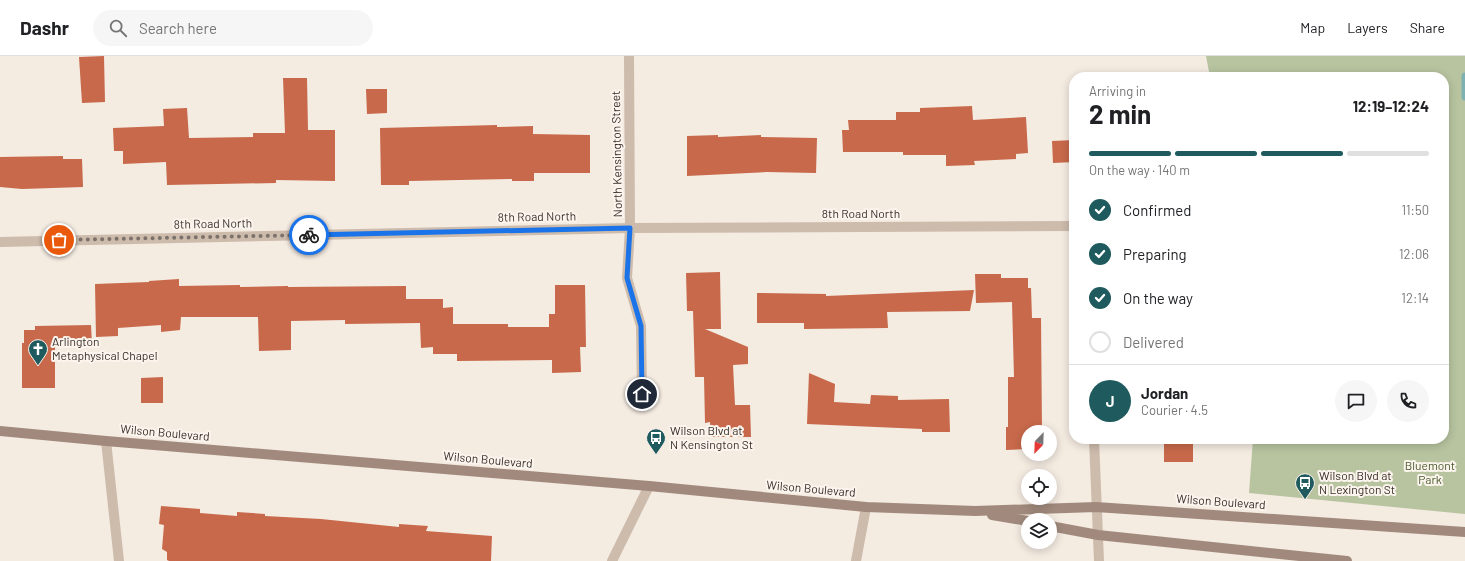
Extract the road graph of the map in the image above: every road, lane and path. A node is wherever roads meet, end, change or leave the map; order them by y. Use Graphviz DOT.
graph roads {
  1 [pos="629,56"];
  2 [pos="1069,226"];
  3 [pos="630,228"];
  4 [pos="0,242"];
  5 [pos="642,394"];
  6 [pos="0,431"];
  7 [pos="106,442"];
  8 [pos="1094,444"];
  9 [pos="649,486"];
  10 [pos="866,507"];
  11 [pos="1096,507"];
  12 [pos="975,511"];
  13 [pos="1021,520"];
  14 [pos="1057,527"];
  15 [pos="1465,532"];
  16 [pos="1098,535"];
  17 [pos="119,561"];
  18 [pos="612,561"];
  19 [pos="856,561"];
  20 [pos="1099,561"];
  21 [pos="1347,561"];
  1 -- 3 [label="street, North Kensington Street"];
  2 -- 3 [label="street, 8th Road North"];
  3 -- 4 [label="street, 8th Road North"];
  3 -- 5 [label="street, North Kensington Street"];
  6 -- 7 [label="main road, Wilson Boulevard"];
  7 -- 9 [label="main road, Wilson Boulevard"];
  7 -- 17 [label="street"];
  8 -- 11 [label="street"];
  9 -- 10 [label="main road, Wilson Boulevard"];
  9 -- 18 [label="street"];
  10 -- 12 [label="main road, Wilson Boulevard"];
  10 -- 19 [label="street"];
  11 -- 12 [label="main road, Wilson Boulevard"];
  11 -- 15 [label="main road, Wilson Boulevard"];
  11 -- 16 [label="street"];
  12 -- 13 [label="main road, Wilson Boulevard"];
  14 -- 16 [label="main road"];
  16 -- 20 [label="street"];
  16 -- 21 [label="main road"];
}
